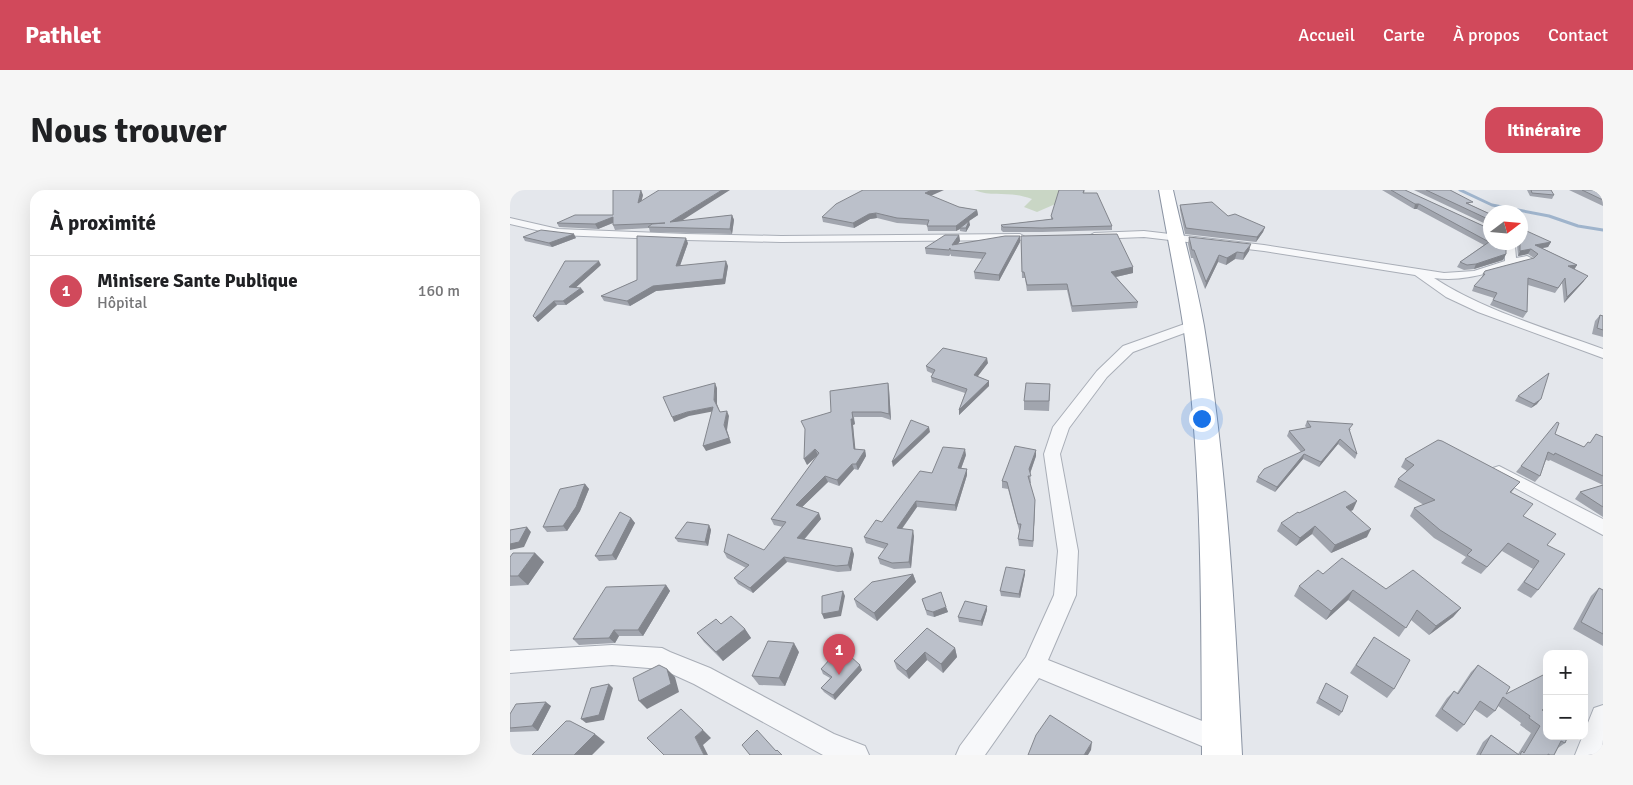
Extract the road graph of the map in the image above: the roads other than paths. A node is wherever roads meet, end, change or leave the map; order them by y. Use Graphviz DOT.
graph roads {
  1 [pos="1166,190"];
  2 [pos="510,221"];
  3 [pos="1079,236"];
  4 [pos="1034,237"];
  5 [pos="1176,238"];
  6 [pos="1510,250"];
  7 [pos="1527,260"];
  8 [pos="1511,263"];
  9 [pos="1417,273"];
  10 [pos="1193,325"];
  11 [pos="1603,354"];
  12 [pos="1486,465"];
  13 [pos="1603,528"];
  14 [pos="510,662"];
  15 [pos="1034,665"];
  16 [pos="1603,717"];
  17 [pos="1221,748"];
  18 [pos="856,755"];
  19 [pos="969,755"];
  20 [pos="1588,755"];
  1 -- 5 [label="highway"];
  2 -- 4 [label="street"];
  3 -- 5 [label="street"];
  5 -- 9 [label="street"];
  5 -- 10 [label="highway"];
  6 -- 8 [label="street"];
  7 -- 8 [label="street"];
  8 -- 9 [label="street"];
  9 -- 11 [label="street"];
  10 -- 15 [label="street"];
  10 -- 17 [label="highway"];
  12 -- 13 [label="street"];
  14 -- 18 [label="street"];
  15 -- 17 [label="street"];
  15 -- 19 [label="street"];
  16 -- 20 [label="street"];
}
